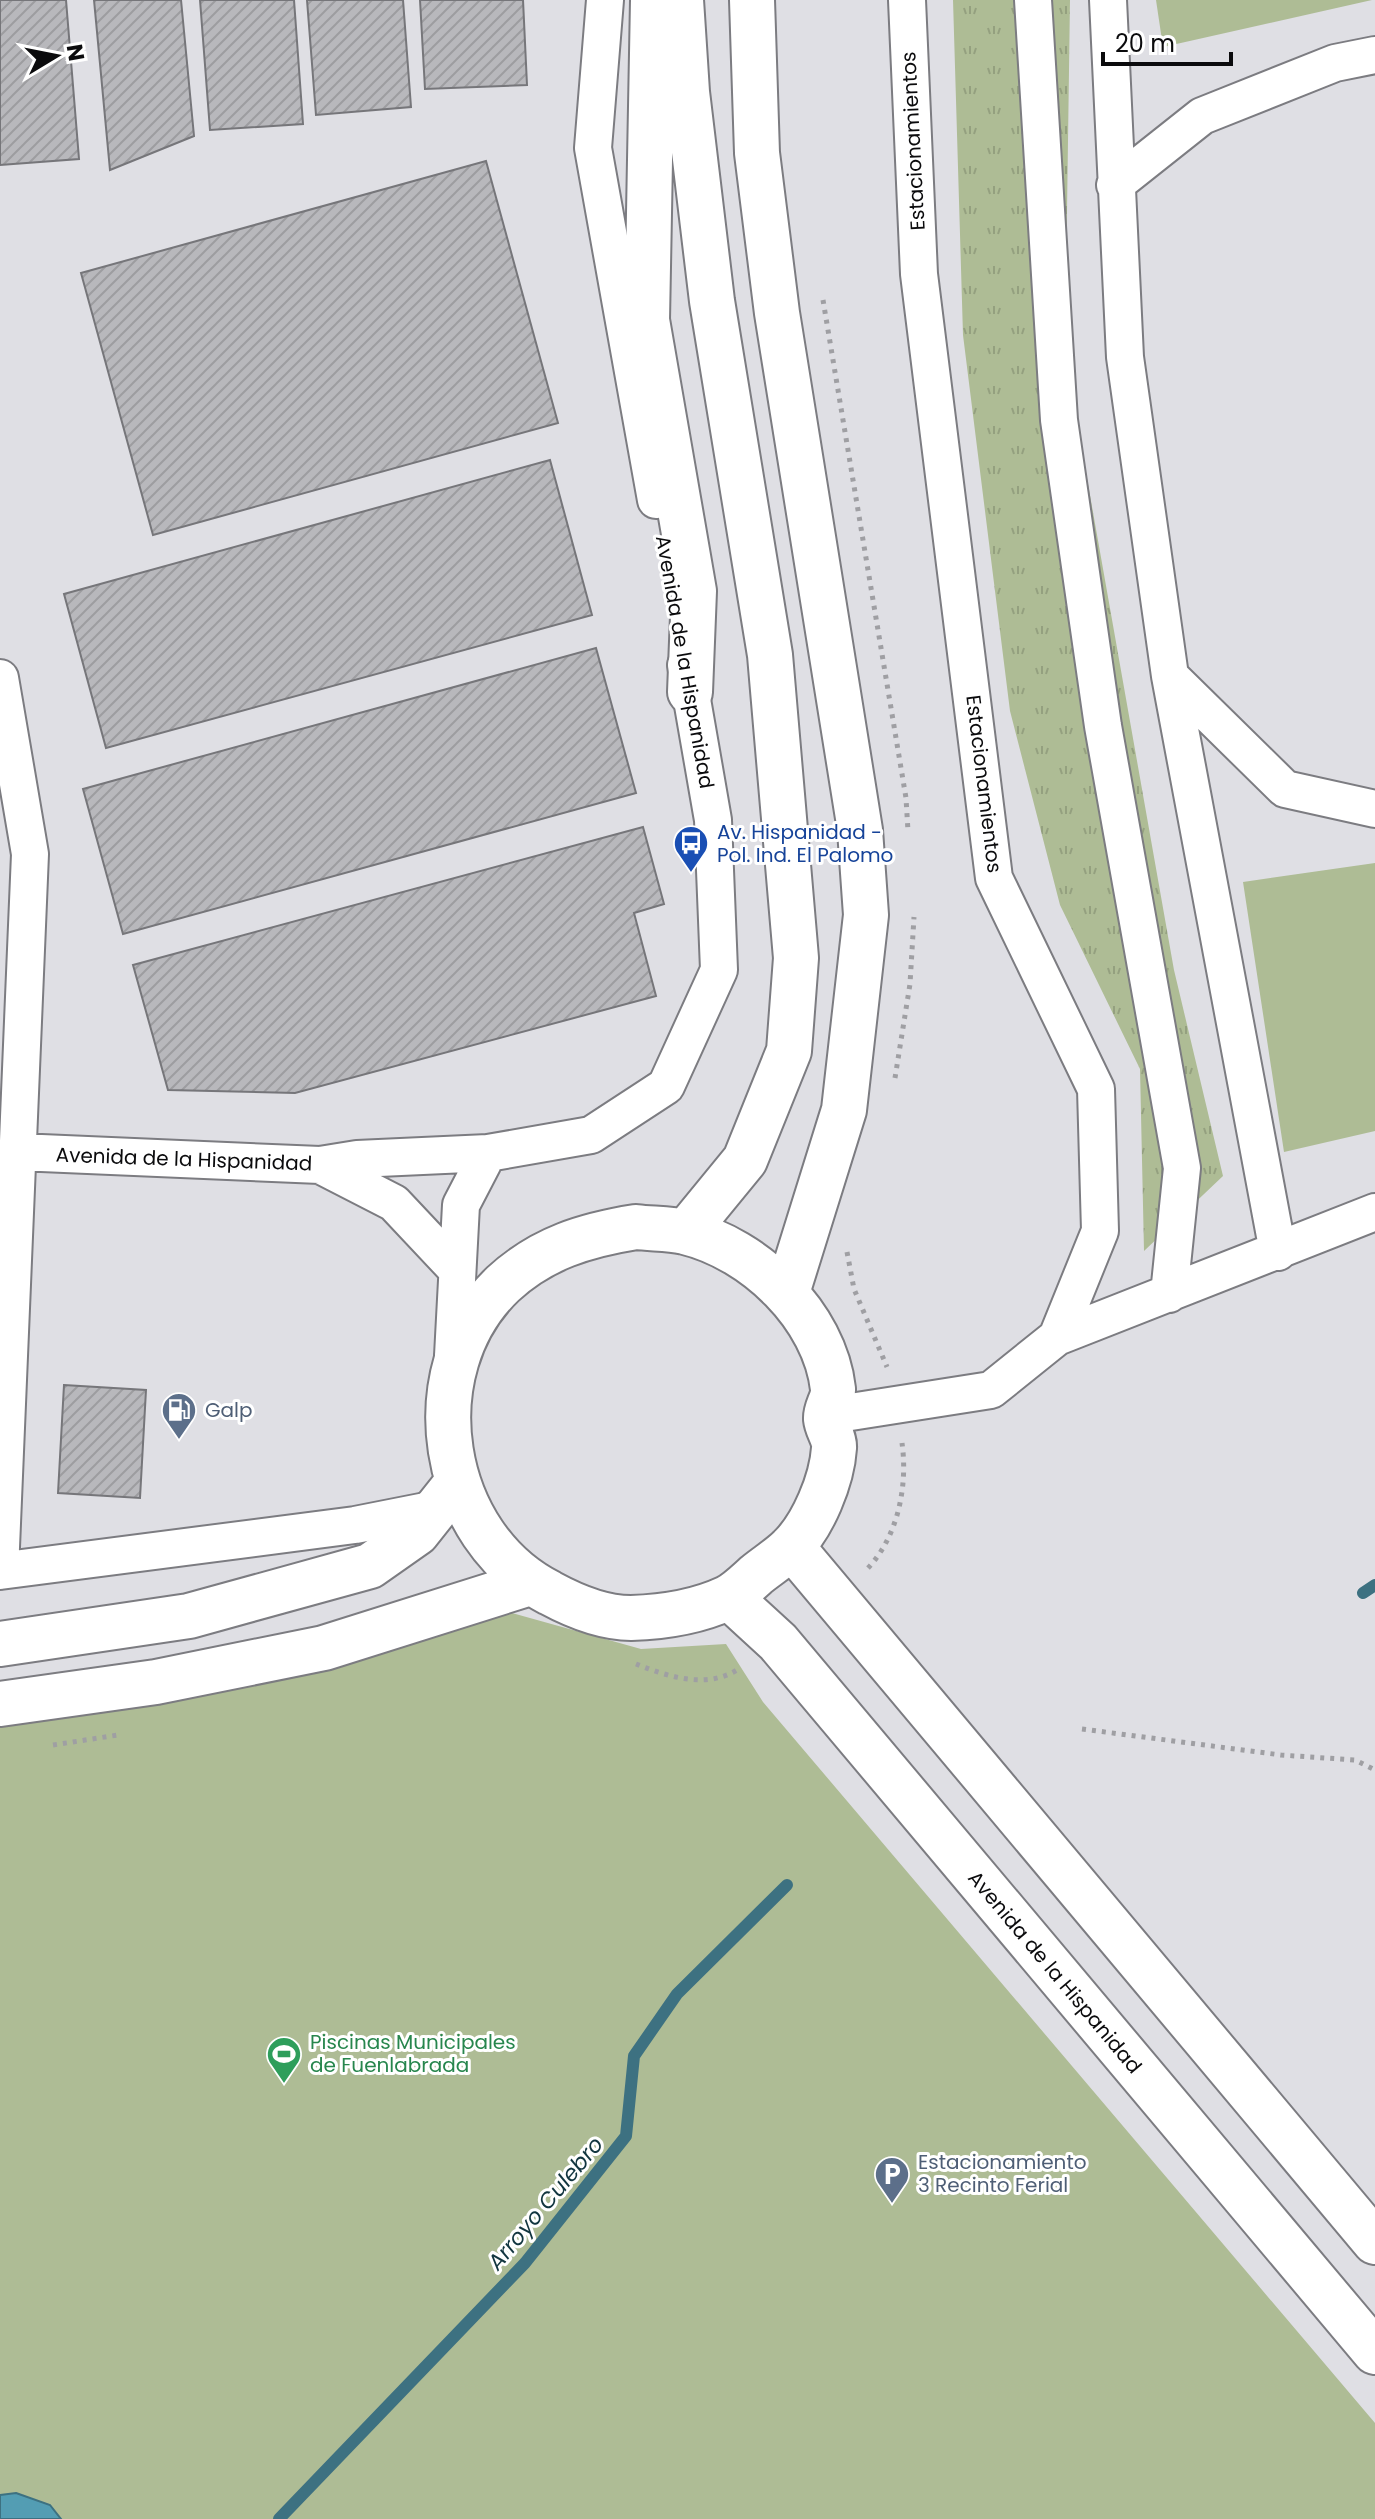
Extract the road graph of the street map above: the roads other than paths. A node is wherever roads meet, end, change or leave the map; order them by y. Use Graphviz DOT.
graph roads {
  1 [pos="605,0"];
  2 [pos="653,0"];
  3 [pos="681,0"];
  4 [pos="752,0"];
  5 [pos="907,0"];
  6 [pos="1033,0"];
  7 [pos="1108,0"];
  8 [pos="1375,55"];
  9 [pos="1115,185"];
  10 [pos="1170,676"];
  11 [pos="0,678"];
  12 [pos="690,692"];
  13 [pos="1375,809"];
  14 [pos="18,1152"];
  15 [pos="488,1153"];
  16 [pos="320,1165"];
  17 [pos="1375,1212"];
  18 [pos="686,1232"];
  19 [pos="1278,1252"];
  20 [pos="457,1270"];
  21 [pos="787,1293"];
  22 [pos="1169,1294"];
  23 [pos="1057,1337"];
  24 [pos="453,1371"];
  25 [pos="825,1416"];
  26 [pos="446,1497"];
  27 [pos="792,1547"];
  28 [pos="0,1571"];
  29 [pos="530,1583"];
  30 [pos="729,1597"];
  31 [pos="0,1644"];
  32 [pos="0,1704"];
  33 [pos="1375,2242"];
  34 [pos="1375,2352"];
  1 -- 12 [label="street, Avenida de la Hispanidad"];
  2 -- 12 [label="main road"];
  3 -- 18 [label="main road"];
  4 -- 21 [label="main road"];
  5 -- 23 [label="street, Estacionamientos"];
  6 -- 22 [label="street"];
  7 -- 9 [label="street"];
  8 -- 9 [label="street"];
  9 -- 10 [label="street"];
  10 -- 13 [label="street"];
  10 -- 19 [label="street"];
  11 -- 14 [label="street"];
  12 -- 15 [label="street, Avenida de la Hispanidad"];
  14 -- 16 [label="street, Avenida de la Hispanidad"];
  14 -- 28 [label="street"];
  15 -- 16 [label="street, Avenida de la Hispanidad"];
  15 -- 20 [label="street"];
  16 -- 20 [label="street"];
  17 -- 19 [label="street"];
  18 -- 21 [label="main road"];
  18 -- 24 [label="main road"];
  19 -- 22 [label="street"];
  20 -- 24 [label="street"];
  21 -- 25 [label="main road"];
  22 -- 23 [label="street"];
  23 -- 25 [label="street, Estacionamientos"];
  24 -- 26 [label="main road"];
  25 -- 27 [label="main road"];
  26 -- 28 [label="street"];
  26 -- 29 [label="main road"];
  26 -- 31 [label="main road"];
  27 -- 30 [label="main road"];
  27 -- 33 [label="main road"];
  29 -- 30 [label="main road"];
  29 -- 32 [label="main road"];
  30 -- 34 [label="main road, Avenida de la Hispanidad"];
}
